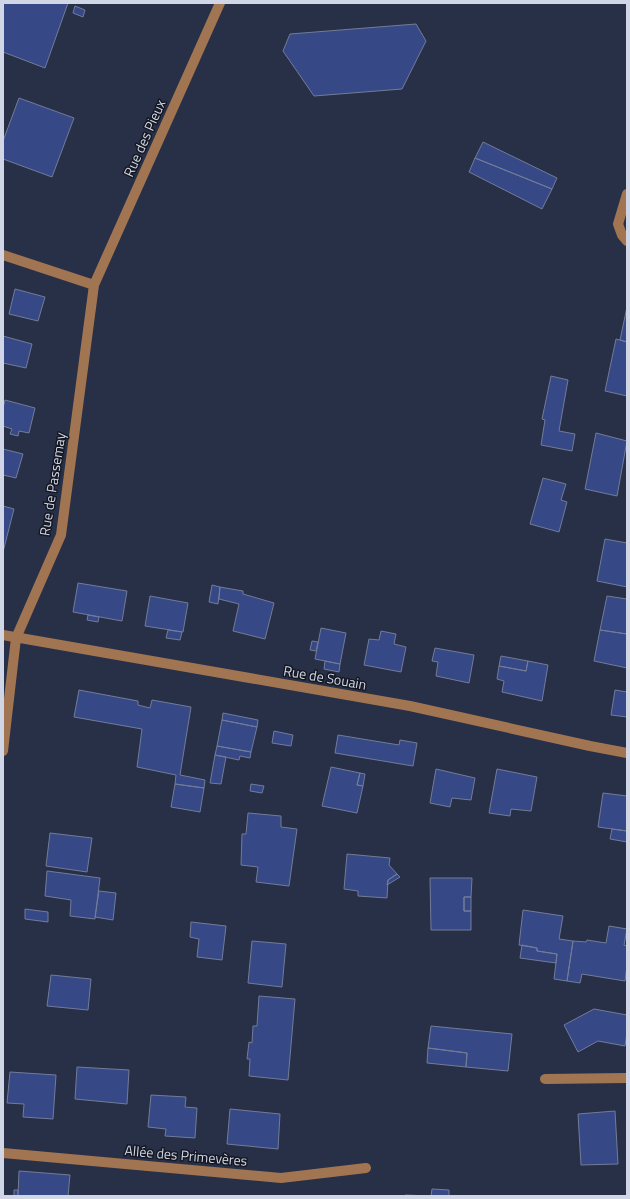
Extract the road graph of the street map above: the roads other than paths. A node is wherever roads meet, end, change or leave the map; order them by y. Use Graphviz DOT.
graph roads {
  1 [pos="220,3"];
  2 [pos="627,194"];
  3 [pos="627,241"];
  4 [pos="3,255"];
  5 [pos="94,285"];
  6 [pos="3,635"];
  7 [pos="16,638"];
  8 [pos="3,751"];
  9 [pos="627,753"];
  10 [pos="627,1078"];
  11 [pos="545,1079"];
  12 [pos="3,1153"];
  13 [pos="366,1168"];
  1 -- 5 [label="street, Rue des Pieux"];
  2 -- 3 [label="street"];
  4 -- 5 [label="street"];
  5 -- 7 [label="street, Rue de Passemay"];
  6 -- 7 [label="street, Rue de Souain"];
  7 -- 8 [label="street, Rue de Passemay"];
  7 -- 9 [label="street, Rue de Souain"];
  10 -- 11 [label="street"];
  12 -- 13 [label="street, Allée des Primevères"];
}
